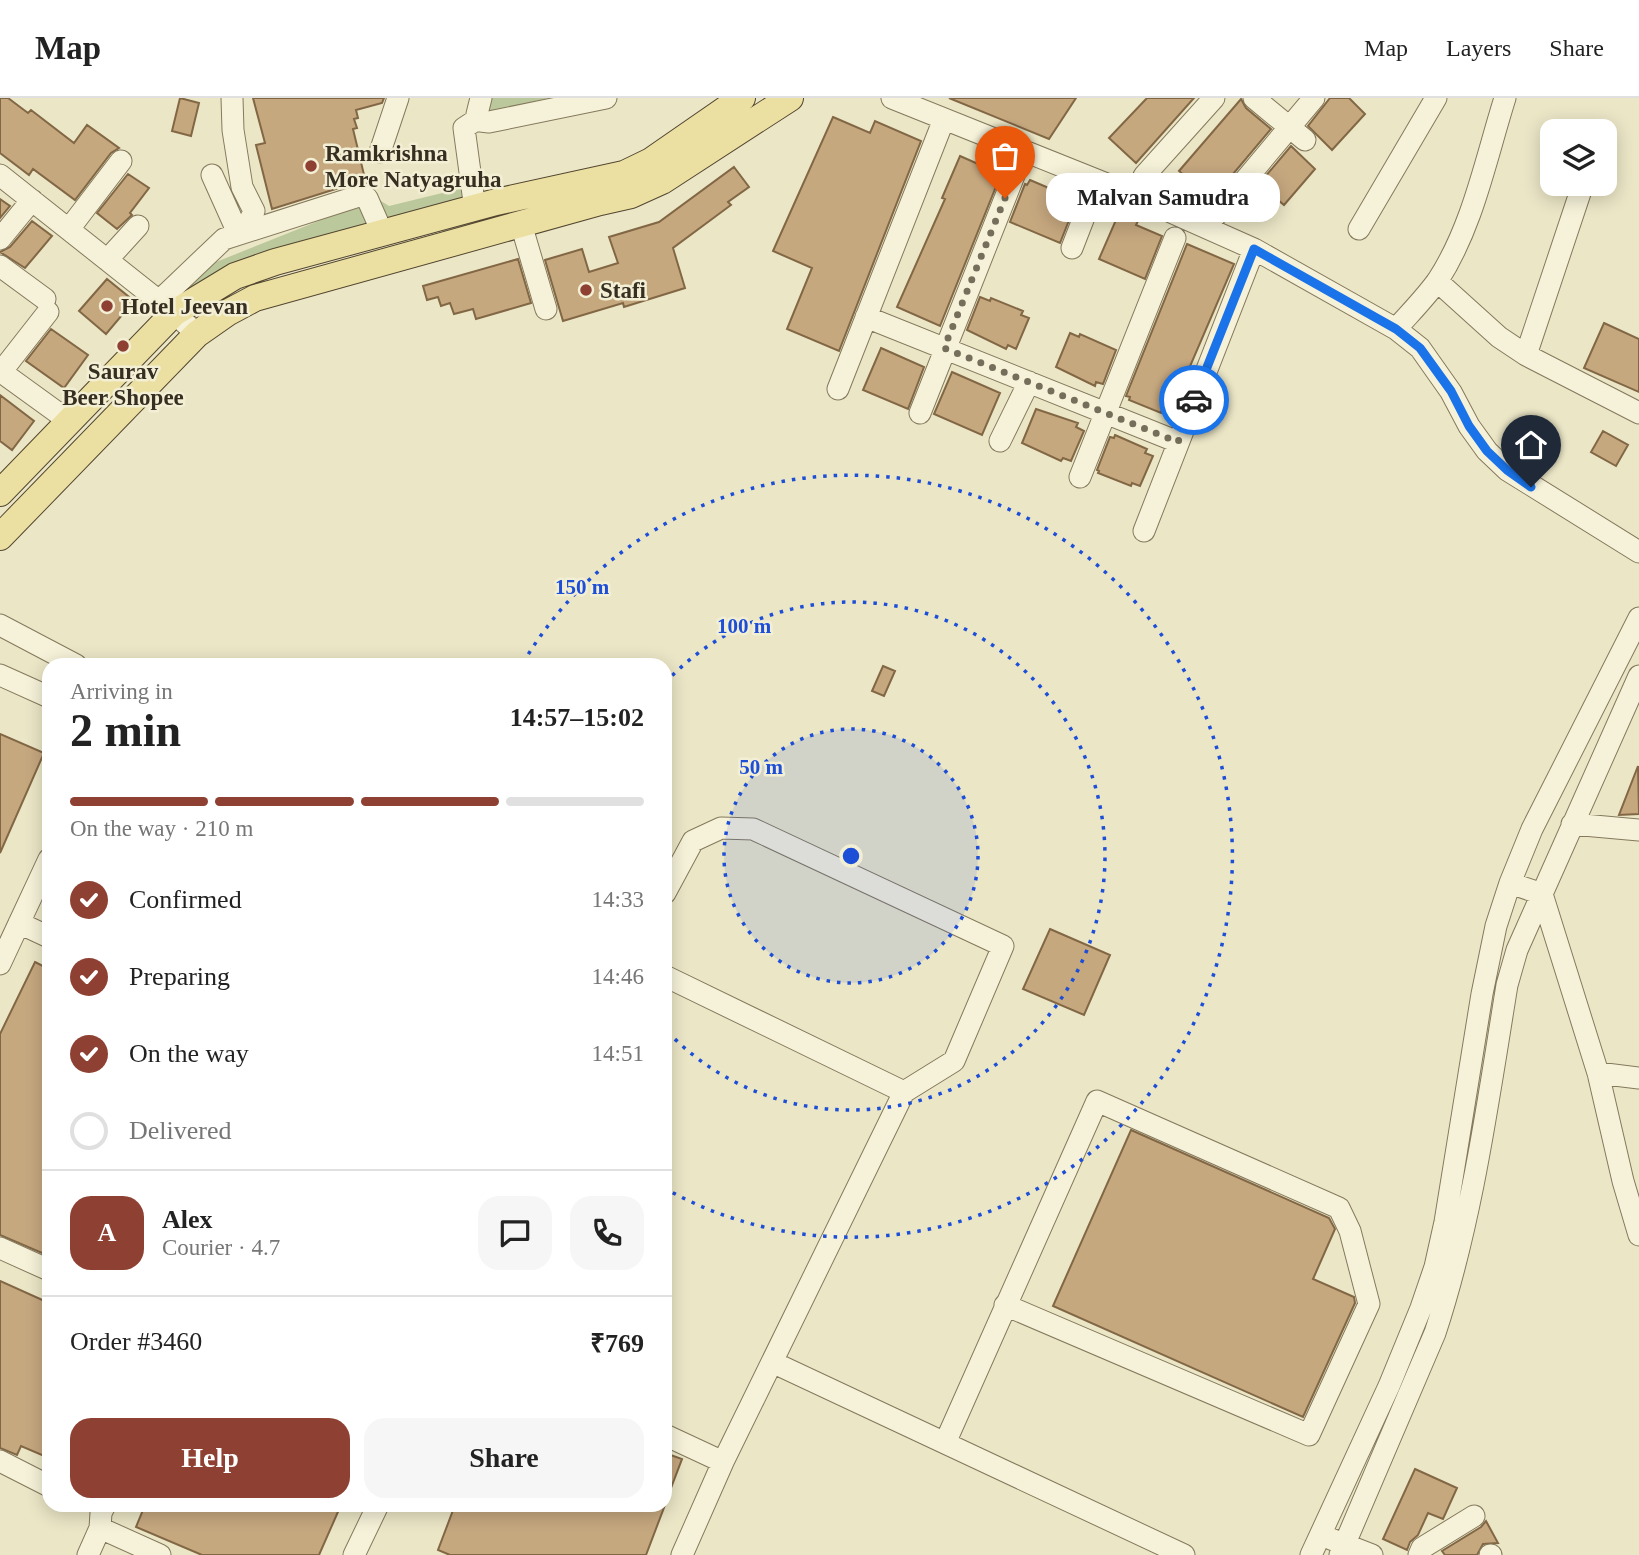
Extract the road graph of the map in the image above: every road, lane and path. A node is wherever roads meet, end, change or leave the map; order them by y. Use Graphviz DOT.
graph roads {
  1 [pos="232,98"];
  2 [pos="398,98"];
  3 [pos="606,98"];
  4 [pos="742,98"];
  5 [pos="892,98"];
  6 [pos="1214,98"];
  7 [pos="1254,98"];
  8 [pos="1314,98"];
  9 [pos="1436,98"];
  10 [pos="1505,98"];
  11 [pos="777,101"];
  12 [pos="480,108"];
  13 [pos="944,120"];
  14 [pos="1297,133"];
  15 [pos="380,152"];
  16 [pos="121,161"];
  17 [pos="1015,173"];
  18 [pos="0,175"];
  19 [pos="212,175"];
  20 [pos="1144,176"];
  21 [pos="1098,181"];
  22 [pos="1579,196"];
  23 [pos="32,200"];
  24 [pos="475,209"];
  25 [pos="1215,216"];
  26 [pos="521,224"];
  27 [pos="138,226"];
  28 [pos="69,229"];
  29 [pos="1359,229"];
  30 [pos="242,232"];
  31 [pos="382,232"];
  32 [pos="0,239"];
  33 [pos="1175,239"];
  34 [pos="1072,248"];
  35 [pos="1254,249"];
  36 [pos="107,260"];
  37 [pos="0,266"];
  38 [pos="1437,281"];
  39 [pos="166,307"];
  40 [pos="546,309"];
  41 [pos="866,317"];
  42 [pos="1396,329"];
  43 [pos="197,334"];
  44 [pos="944,348"];
  45 [pos="1525,355"];
  46 [pos="0,371"];
  47 [pos="1029,382"];
  48 [pos="838,389"];
  49 [pos="1104,412"];
  50 [pos="920,413"];
  51 [pos="1639,413"];
  52 [pos="69,421"];
  53 [pos="1000,441"];
  54 [pos="1178,442"];
  55 [pos="1080,477"];
  56 [pos="0,493"];
  57 [pos="1144,531"];
  58 [pos="0,537"];
  59 [pos="1639,552"];
  60 [pos="1639,618"];
  61 [pos="0,625"];
  62 [pos="63,658"];
  63 [pos="0,675"];
  64 [pos="1639,676"];
  65 [pos="42,694"];
  66 [pos="1572,824"];
  67 [pos="1639,830"];
  68 [pos="42,874"];
  69 [pos="672,880"];
  70 [pos="1510,883"];
  71 [pos="1542,894"];
  72 [pos="19,923"];
  73 [pos="42,934"];
  74 [pos="0,964"];
  75 [pos="672,978"];
  76 [pos="1598,1073"];
  77 [pos="1639,1078"];
  78 [pos="904,1092"];
  79 [pos="1639,1235"];
  80 [pos="0,1248"];
  81 [pos="42,1267"];
  82 [pos="1005,1305"];
  83 [pos="772,1362"];
  84 [pos="672,1438"];
  85 [pos="946,1443"];
  86 [pos="0,1461"];
  87 [pos="723,1462"];
  88 [pos="42,1482"];
  89 [pos="375,1512"];
  90 [pos="98,1513"];
  91 [pos="1474,1516"];
  92 [pos="1320,1534"];
  93 [pos="1342,1549"];
  94 [pos="88,1555"];
  95 [pos="160,1555"];
  96 [pos="354,1555"];
  97 [pos="682,1555"];
  98 [pos="1184,1555"];
  99 [pos="1311,1555"];
  100 [pos="1371,1555"];
  101 [pos="1419,1555"];
  1 -- 30 [label="street"];
  2 -- 15 [label="street"];
  3 -- 12 [label="street"];
  4 -- 24 [label="main road"];
  5 -- 13 [label="street"];
  6 -- 20 [label="street"];
  7 -- 14 [label="street"];
  8 -- 14 [label="street"];
  9 -- 29 [label="street"];
  10 -- 38 [label="street"];
  11 -- 26 [label="main road"];
  12 -- 24 [label="street"];
  13 -- 21 [label="street"];
  13 -- 41 [label="street"];
  14 -- 25 [label="street"];
  16 -- 28 [label="street"];
  17 -- 44 [label="street"];
  18 -- 23 [label="street"];
  19 -- 30 [label="street"];
  21 -- 34 [label="street"];
  21 -- 35 [label="street"];
  22 -- 45 [label="street"];
  23 -- 28 [label="street"];
  23 -- 32 [label="street"];
  24 -- 31 [label="main road"];
  26 -- 40 [label="street"];
  26 -- 43 [label="main road"];
  27 -- 36 [label="street"];
  28 -- 36 [label="street"];
  30 -- 31 [label="street"];
  30 -- 39 [label="street"];
  31 -- 39 [label="main road"];
  33 -- 49 [label="street"];
  35 -- 42 [label="street"];
  35 -- 54 [label="street"];
  36 -- 39 [label="street"];
  37 -- 46 [label="street"];
  38 -- 42 [label="street"];
  38 -- 45 [label="street"];
  39 -- 43 [label="street"];
  39 -- 52 [label="main road"];
  41 -- 44 [label="street"];
  41 -- 48 [label="street"];
  42 -- 59 [label="street"];
  43 -- 58 [label="main road"];
  44 -- 47 [label="street"];
  44 -- 50 [label="street"];
  45 -- 51 [label="street"];
  46 -- 52 [label="street"];
  47 -- 49 [label="street"];
  47 -- 53 [label="street"];
  49 -- 54 [label="street"];
  49 -- 55 [label="street"];
  52 -- 56 [label="main road"];
  54 -- 57 [label="street"];
  60 -- 70 [label="street"];
  61 -- 62 [label="street"];
  63 -- 65 [label="street"];
  64 -- 66 [label="street"];
  66 -- 67 [label="street"];
  66 -- 71 [label="street"];
  68 -- 72 [label="street"];
  69 -- 78 [label="street"];
  70 -- 71 [label="street"];
  70 -- 92 [label="street"];
  71 -- 76 [label="street"];
  71 -- 93 [label="street"];
  72 -- 73 [label="street"];
  72 -- 74 [label="street"];
  75 -- 78 [label="street"];
  76 -- 77 [label="street"];
  76 -- 79 [label="street"];
  78 -- 83 [label="street"];
  80 -- 81 [label="street"];
  82 -- 82 [label="street"];
  82 -- 85 [label="street"];
  83 -- 85 [label="street"];
  83 -- 87 [label="street"];
  84 -- 87 [label="street"];
  85 -- 98 [label="street"];
  86 -- 88 [label="street"];
  87 -- 97 [label="street"];
  89 -- 96 [label="street"];
  90 -- 94 [label="street"];
  90 -- 95 [label="street"];
  91 -- 101 [label="street"];
  92 -- 93 [label="street"];
  92 -- 99 [label="street"];
  93 -- 100 [label="street"];
}
